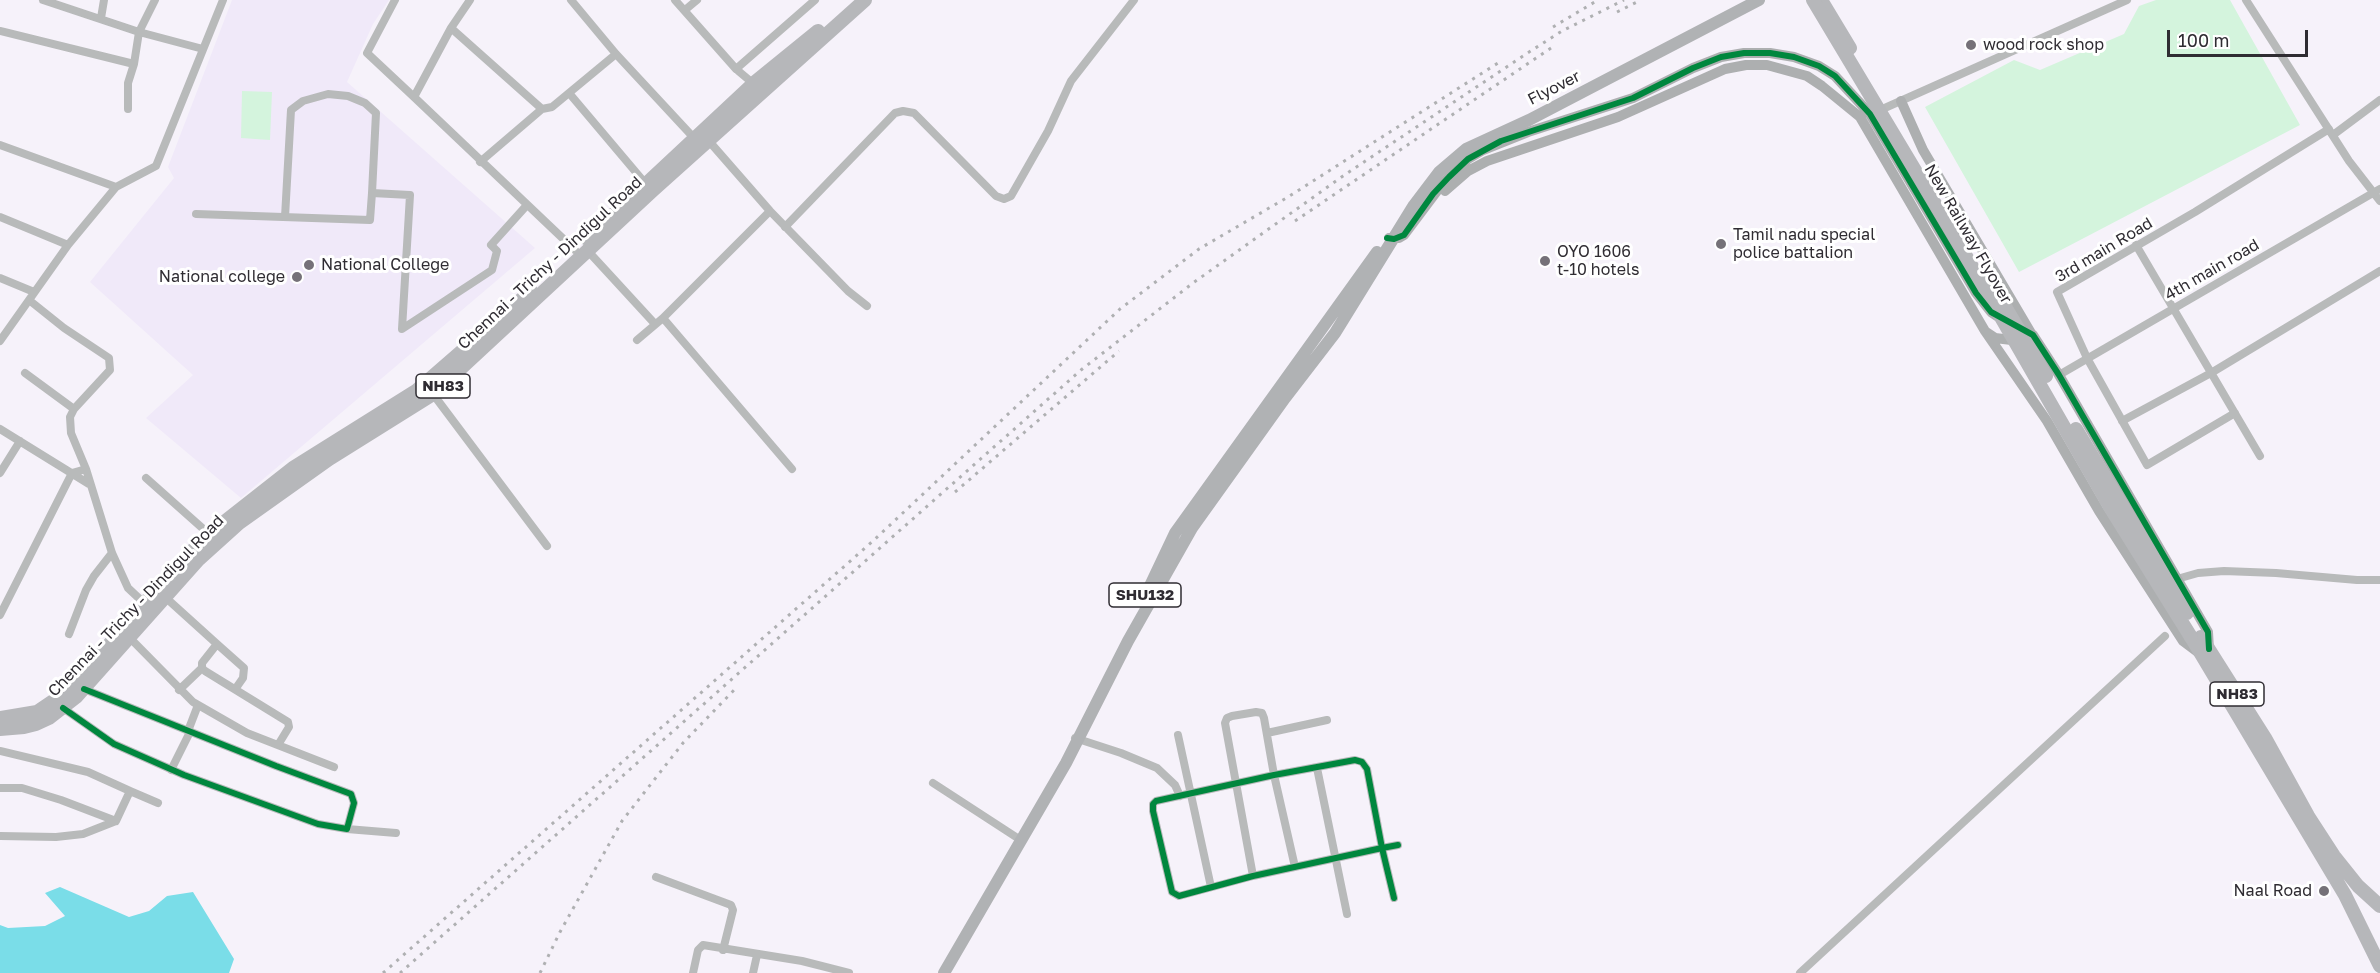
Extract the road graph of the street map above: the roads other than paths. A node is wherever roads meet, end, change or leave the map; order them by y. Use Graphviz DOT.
graph roads {
  1 [pos="43,0"];
  2 [pos="104,0"];
  3 [pos="155,0"];
  4 [pos="223,0"];
  5 [pos="395,0"];
  6 [pos="470,0"];
  7 [pos="572,0"];
  8 [pos="675,0"];
  9 [pos="697,0"];
  10 [pos="815,0"];
  11 [pos="862,0"];
  12 [pos="1134,0"];
  13 [pos="1746,0"];
  14 [pos="1759,0"];
  15 [pos="1813,0"];
  16 [pos="1821,0"];
  17 [pos="2127,0"];
  18 [pos="2246,0"];
  19 [pos="685,10"];
  20 [pos="101,18"];
  21 [pos="451,28"];
  22 [pos="0,31"];
  23 [pos="138,32"];
  24 [pos="203,49"];
  25 [pos="616,54"];
  26 [pos="134,64"];
  27 [pos="736,69"];
  28 [pos="758,88"];
  29 [pos="569,93"];
  30 [pos="414,98"];
  31 [pos="2380,100"];
  32 [pos="1901,101"];
  33 [pos="128,109"];
  34 [pos="543,109"];
  35 [pos="1865,116"];
  36 [pos="2331,132"];
  37 [pos="701,137"];
  38 [pos="0,145"];
  39 [pos="480,162"];
  40 [pos="645,183"];
  41 [pos="116,187"];
  42 [pos="2377,191"];
  43 [pos="372,193"];
  44 [pos="2380,201"];
  45 [pos="527,205"];
  46 [pos="770,212"];
  47 [pos="196,214"];
  48 [pos="0,217"];
  49 [pos="285,217"];
  50 [pos="1403,225"];
  51 [pos="785,227"];
  52 [pos="69,245"];
  53 [pos="2136,245"];
  54 [pos="581,250"];
  55 [pos="2380,271"];
  56 [pos="0,278"];
  57 [pos="34,292"];
  58 [pos="29,300"];
  59 [pos="867,306"];
  60 [pos="2173,308"];
  61 [pos="516,311"];
  62 [pos="663,318"];
  63 [pos="655,324"];
  64 [pos="1985,331"];
  65 [pos="2033,338"];
  66 [pos="637,340"];
  67 [pos="0,341"];
  68 [pos="2087,358"];
  69 [pos="25,373"];
  70 [pos="2211,373"];
  71 [pos="2059,375"];
  72 [pos="433,394"];
  73 [pos="74,409"];
  74 [pos="2235,413"];
  75 [pos="2122,421"];
  76 [pos="372,424"];
  77 [pos="0,429"];
  78 [pos="20,441"];
  79 [pos="2260,456"];
  80 [pos="86,469"];
  81 [pos="792,469"];
  82 [pos="0,473"];
  83 [pos="72,473"];
  84 [pos="146,478"];
  85 [pos="89,484"];
  86 [pos="209,534"];
  87 [pos="547,546"];
  88 [pos="112,553"];
  89 [pos="2177,579"];
  90 [pos="2380,580"];
  91 [pos="165,597"];
  92 [pos="144,603"];
  93 [pos="0,615"];
  94 [pos="125,633"];
  95 [pos="69,634"];
  96 [pos="2195,635"];
  97 [pos="2165,636"];
  98 [pos="217,644"];
  99 [pos="2205,652"];
  100 [pos="202,668"];
  101 [pos="236,688"];
  102 [pos="84,689"];
  103 [pos="179,690"];
  104 [pos="198,705"];
  105 [pos="63,708"];
  106 [pos="1327,720"];
  107 [pos="2,729"];
  108 [pos="189,731"];
  109 [pos="1267,733"];
  110 [pos="1178,735"];
  111 [pos="1076,739"];
  112 [pos="278,745"];
  113 [pos="0,751"];
  114 [pos="334,767"];
  115 [pos="1317,768"];
  116 [pos="171,770"];
  117 [pos="1274,775"];
  118 [pos="933,783"];
  119 [pos="1236,783"];
  120 [pos="0,788"];
  121 [pos="130,791"];
  122 [pos="1191,794"];
  123 [pos="1180,796"];
  124 [pos="158,803"];
  125 [pos="116,821"];
  126 [pos="347,829"];
  127 [pos="396,833"];
  128 [pos="0,836"];
  129 [pos="1016,837"];
  130 [pos="1398,845"];
  131 [pos="1382,848"];
  132 [pos="1335,858"];
  133 [pos="1295,867"];
  134 [pos="1253,876"];
  135 [pos="656,878"];
  136 [pos="1211,886"];
  137 [pos="2358,886"];
  138 [pos="2345,895"];
  139 [pos="1394,898"];
  140 [pos="2380,906"];
  141 [pos="1347,914"];
  142 [pos="723,950"];
  143 [pos="757,955"];
  144 [pos="2380,966"];
  145 [pos="815,969"];
  146 [pos="693,973"];
  147 [pos="753,973"];
  148 [pos="849,973"];
  149 [pos="936,973"];
  150 [pos="944,973"];
  151 [pos="1800,973"];
  1 -- 20 [label="street"];
  2 -- 20 [label="street"];
  3 -- 23 [label="street"];
  4 -- 24 [label="street"];
  5 -- 30 [label="street"];
  6 -- 21 [label="street"];
  7 -- 25 [label="street"];
  8 -- 19 [label="street"];
  9 -- 19 [label="street"];
  10 -- 27 [label="street"];
  11 -- 28 [label="highway, Chennai - Trichy - Dindigul Road / NH83"];
  12 -- 51 [label="street"];
  13 -- 50 [label="main road, Flyover / SHU132"];
  14 -- 50 [label="main road, Flyover"];
  15 -- 96 [label="highway, New Railway Flyover, bridge"];
  16 -- 96 [label="highway, New Railway Flyover, bridge"];
  17 -- 32 [label="street"];
  18 -- 36 [label="street"];
  19 -- 27 [label="street"];
  20 -- 23 [label="street"];
  21 -- 30 [label="street"];
  21 -- 34 [label="street"];
  22 -- 26 [label="street"];
  23 -- 24 [label="street"];
  23 -- 26 [label="street"];
  24 -- 41 [label="street"];
  25 -- 29 [label="street"];
  25 -- 37 [label="street"];
  26 -- 33 [label="street"];
  27 -- 28 [label="street"];
  28 -- 37 [label="highway, Chennai - Trichy - Dindigul Road / NH83"];
  29 -- 34 [label="street"];
  29 -- 40 [label="street"];
  30 -- 39 [label="street"];
  31 -- 36 [label="street, 3rd main Road"];
  32 -- 35 [label="street"];
  32 -- 65 [label="street"];
  34 -- 39 [label="street"];
  35 -- 50 [label="street"];
  35 -- 50 [label="street"];
  35 -- 64 [label="street"];
  35 -- 65 [label="street"];
  36 -- 42 [label="street"];
  36 -- 53 [label="street, 3rd main Road"];
  37 -- 40 [label="highway, Chennai - Trichy - Dindigul Road / NH83"];
  37 -- 46 [label="street"];
  37 -- 54 [label="highway, Chennai - Trichy - Dindigul Road / NH83"];
  38 -- 41 [label="street"];
  39 -- 45 [label="street"];
  40 -- 54 [label="highway, Chennai - Trichy - Dindigul Road / NH83"];
  41 -- 52 [label="street"];
  42 -- 44 [label="street"];
  42 -- 60 [label="street, 4th main road"];
  43 -- 45 [label="street"];
  43 -- 49 [label="street"];
  43 -- 49 [label="street"];
  45 -- 54 [label="street"];
  46 -- 51 [label="street"];
  46 -- 62 [label="street"];
  47 -- 49 [label="street"];
  48 -- 52 [label="street"];
  50 -- 111 [label="main road, Flyover / SHU132"];
  51 -- 59 [label="street"];
  52 -- 57 [label="street"];
  53 -- 60 [label="street"];
  53 -- 68 [label="street, 3rd main Road"];
  54 -- 61 [label="highway, Chennai - Trichy - Dindigul Road / NH83"];
  54 -- 63 [label="street"];
  55 -- 70 [label="street"];
  56 -- 57 [label="street"];
  57 -- 58 [label="street"];
  58 -- 67 [label="street"];
  58 -- 73 [label="street"];
  60 -- 68 [label="street, 4th main road"];
  60 -- 70 [label="street"];
  61 -- 72 [label="highway, Chennai - Trichy - Dindigul Road / NH83"];
  61 -- 76 [label="highway, Chennai - Trichy - Dindigul Road / NH83"];
  62 -- 63 [label="street"];
  62 -- 81 [label="street"];
  63 -- 66 [label="street"];
  64 -- 65 [label="street"];
  64 -- 99 [label="street"];
  65 -- 71 [label="street"];
  68 -- 71 [label="street, 4th main road"];
  68 -- 75 [label="street, 3rd main Road"];
  69 -- 73 [label="street"];
  70 -- 74 [label="street"];
  70 -- 75 [label="street"];
  71 -- 89 [label="street"];
  72 -- 76 [label="highway, Chennai - Trichy - Dindigul Road / NH83"];
  72 -- 87 [label="street"];
  73 -- 80 [label="street"];
  74 -- 75 [label="street, 3rd main Road"];
  74 -- 79 [label="street"];
  76 -- 86 [label="highway, Chennai - Trichy - Dindigul Road / NH83"];
  76 -- 91 [label="highway, Chennai - Trichy - Dindigul Road / NH83"];
  77 -- 78 [label="street"];
  78 -- 82 [label="street"];
  78 -- 83 [label="street"];
  80 -- 83 [label="street"];
  80 -- 85 [label="street"];
  83 -- 85 [label="street"];
  83 -- 93 [label="street"];
  84 -- 86 [label="street"];
  85 -- 88 [label="street"];
  86 -- 92 [label="highway, Chennai - Trichy - Dindigul Road / NH83"];
  88 -- 92 [label="street"];
  88 -- 95 [label="street"];
  89 -- 90 [label="street"];
  89 -- 99 [label="street"];
  91 -- 94 [label="highway, Chennai - Trichy - Dindigul Road / NH83"];
  91 -- 98 [label="street"];
  92 -- 94 [label="highway, Chennai - Trichy - Dindigul Road / NH83"];
  94 -- 102 [label="highway, Chennai - Trichy - Dindigul Road / NH83"];
  94 -- 103 [label="street"];
  94 -- 107 [label="highway, Chennai - Trichy - Dindigul Road / NH83"];
  96 -- 99 [label="highway, New Railway Flyover"];
  97 -- 151 [label="street"];
  98 -- 100 [label="street"];
  98 -- 101 [label="street"];
  99 -- 137 [label="highway, NH83"];
  99 -- 138 [label="highway"];
  100 -- 101 [label="street"];
  100 -- 103 [label="street"];
  101 -- 112 [label="street"];
  102 -- 105 [label="highway, Chennai - Trichy - Dindigul Road / NH83"];
  102 -- 108 [label="street"];
  103 -- 104 [label="street"];
  104 -- 108 [label="street"];
  104 -- 112 [label="street"];
  105 -- 107 [label="highway, Chennai - Trichy - Dindigul Road / NH83"];
  105 -- 116 [label="street"];
  106 -- 109 [label="street"];
  108 -- 116 [label="street"];
  108 -- 126 [label="street"];
  109 -- 117 [label="street"];
  109 -- 119 [label="street"];
  110 -- 122 [label="street"];
  111 -- 123 [label="street"];
  111 -- 129 [label="main road, SHU132"];
  111 -- 150 [label="main road"];
  112 -- 114 [label="street"];
  113 -- 121 [label="street"];
  115 -- 117 [label="street"];
  115 -- 131 [label="street"];
  115 -- 132 [label="street"];
  116 -- 126 [label="street"];
  117 -- 119 [label="street"];
  117 -- 133 [label="street"];
  118 -- 129 [label="street"];
  119 -- 122 [label="street"];
  119 -- 134 [label="street"];
  120 -- 125 [label="street"];
  121 -- 124 [label="street"];
  121 -- 125 [label="street"];
  122 -- 123 [label="street"];
  122 -- 136 [label="street"];
  123 -- 136 [label="street"];
  125 -- 128 [label="street"];
  126 -- 127 [label="street"];
  129 -- 149 [label="main road, SHU132"];
  130 -- 131 [label="street"];
  131 -- 132 [label="street"];
  131 -- 139 [label="street"];
  132 -- 133 [label="street"];
  132 -- 141 [label="street"];
  133 -- 134 [label="street"];
  134 -- 136 [label="street"];
  135 -- 142 [label="street"];
  137 -- 138 [label="highway"];
  137 -- 140 [label="highway"];
  138 -- 144 [label="highway"];
  142 -- 143 [label="street"];
  142 -- 146 [label="street"];
  143 -- 145 [label="street"];
  143 -- 147 [label="street"];
  145 -- 148 [label="street"];
}
